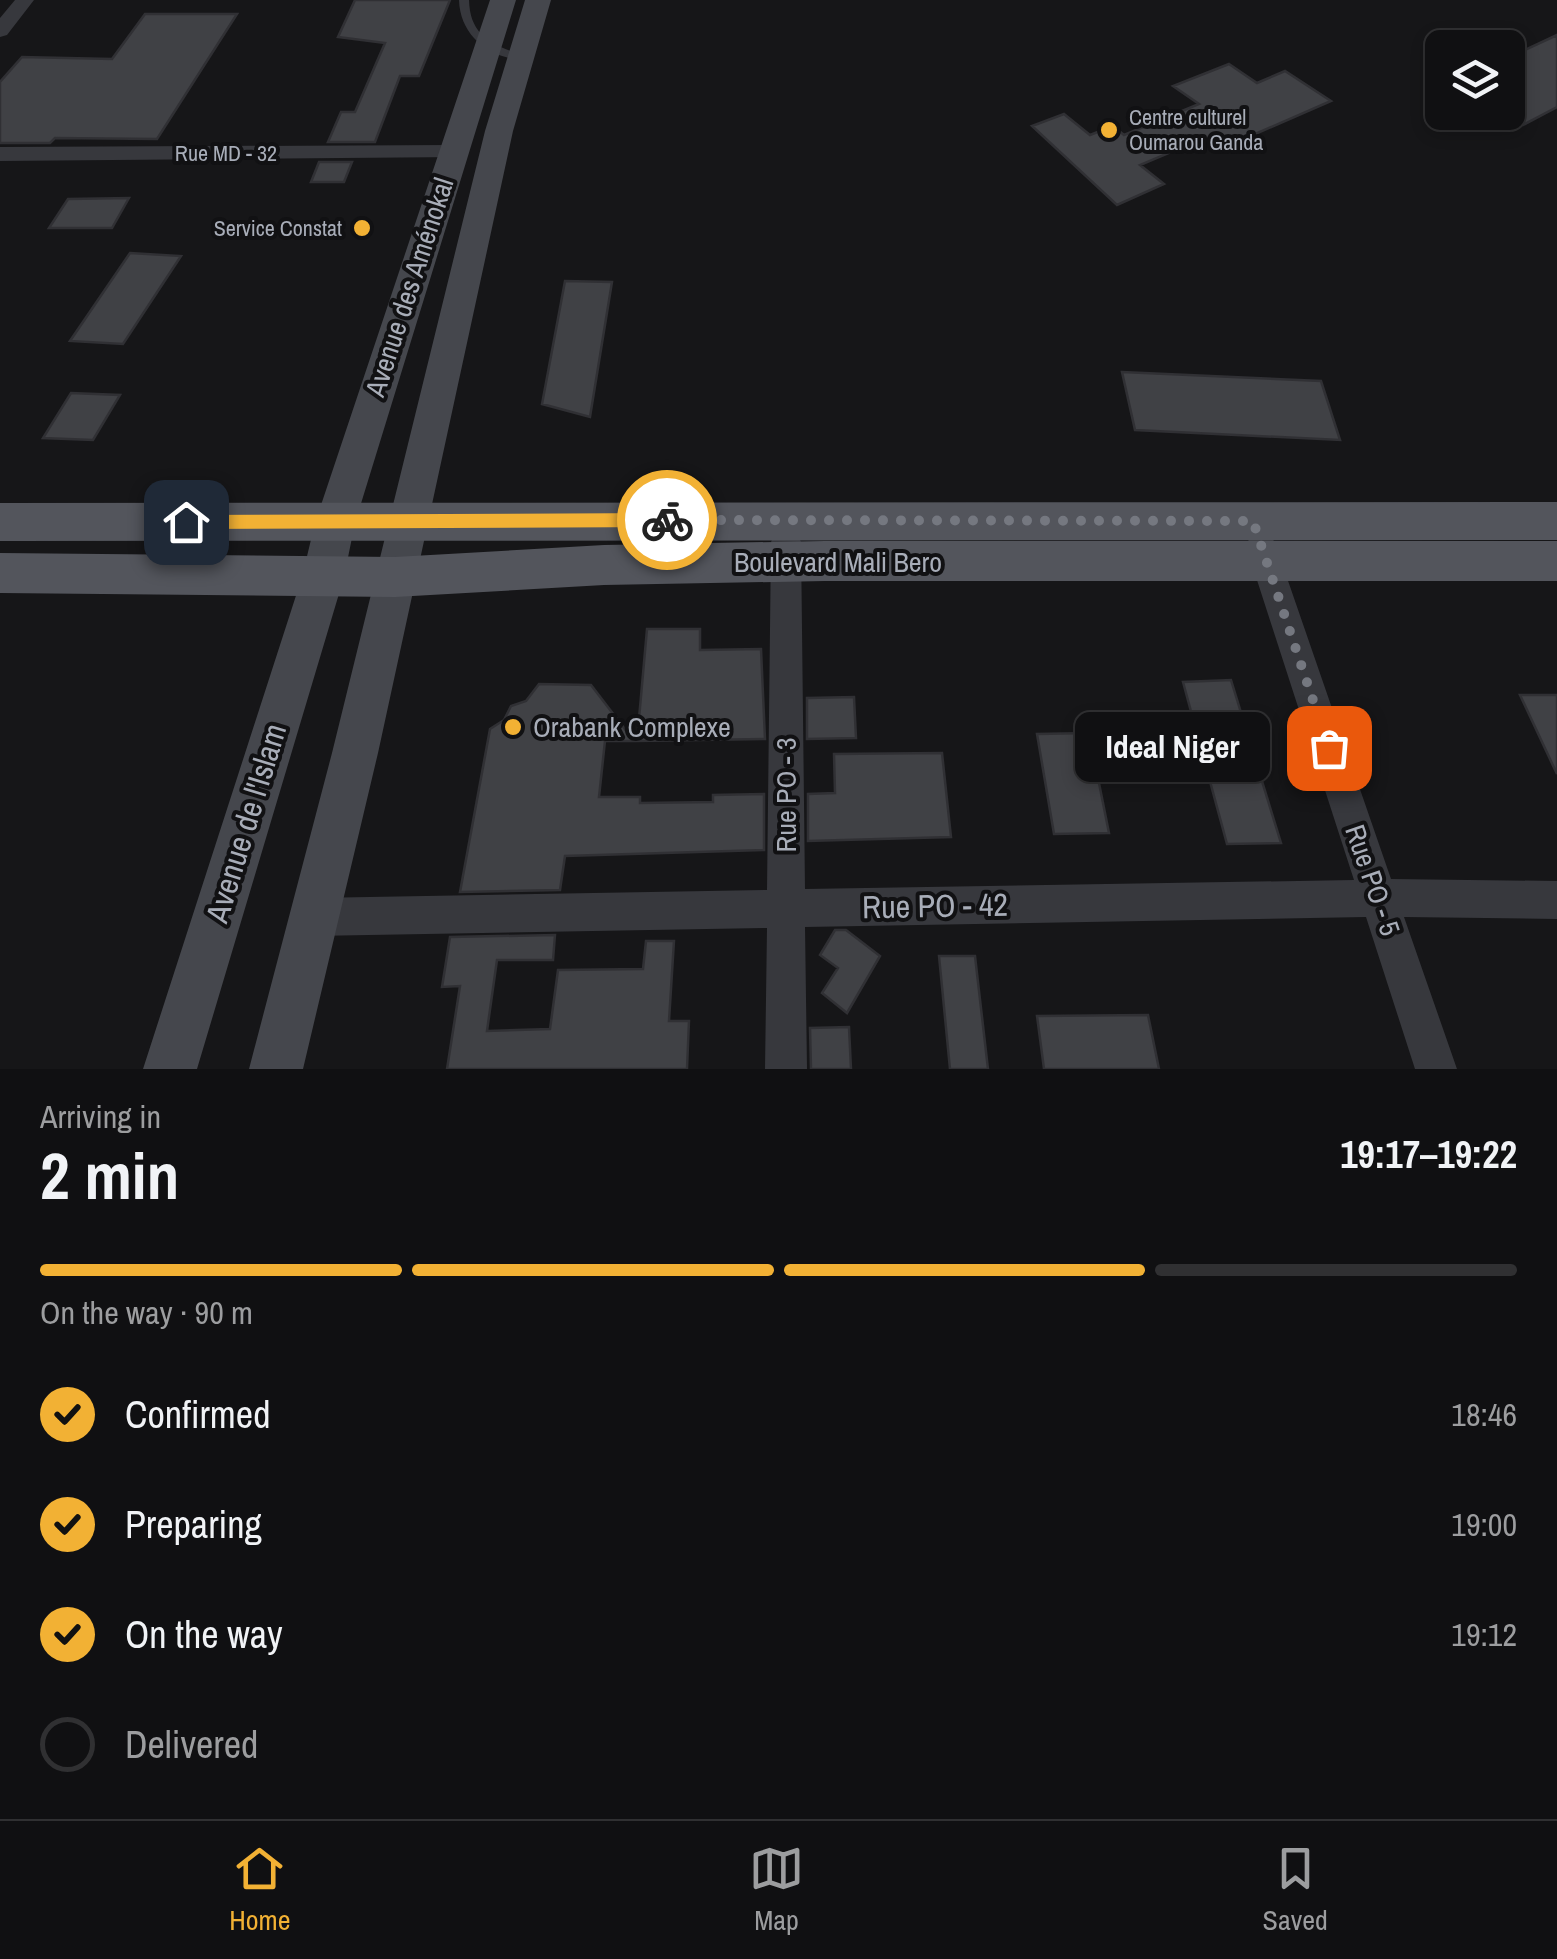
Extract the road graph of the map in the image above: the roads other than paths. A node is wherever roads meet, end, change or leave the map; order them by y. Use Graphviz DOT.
graph roads {
  1 [pos="25,0"];
  2 [pos="464,0"];
  3 [pos="503,0"];
  4 [pos="538,0"];
  5 [pos="0,31"];
  6 [pos="505,54"];
  7 [pos="499,131"];
  8 [pos="456,141"];
  9 [pos="0,154"];
  10 [pos="477,221"];
  11 [pos="432,222"];
  12 [pos="406,519"];
  13 [pos="1557,521"];
  14 [pos="0,522"];
  15 [pos="335,522"];
  16 [pos="786,541"];
  17 [pos="1260,541"];
  18 [pos="1557,560"];
  19 [pos="0,573"];
  20 [pos="323,577"];
  21 [pos="395,578"];
  22 [pos="1379,898"];
  23 [pos="1557,900"];
  24 [pos="786,908"];
  25 [pos="313,917"];
  26 [pos="170,1069"];
  27 [pos="276,1069"];
  28 [pos="786,1069"];
  29 [pos="1436,1069"];
  1 -- 5 [label="street"];
  2 -- 6 [label="lane"];
  3 -- 6 [label="main road, Avenue des Aménokal"];
  4 -- 6 [label="main road, Avenue des Aménokal"];
  6 -- 7 [label="main road, Avenue des Aménokal"];
  6 -- 8 [label="main road, Avenue des Aménokal"];
  7 -- 8 [label="main road"];
  7 -- 10 [label="main road, Avenue des Aménokal"];
  8 -- 9 [label="street, Rue MD - 32"];
  8 -- 11 [label="main road, Avenue des Aménokal"];
  10 -- 11 [label="main road"];
  10 -- 12 [label="main road, Avenue des Aménokal"];
  11 -- 15 [label="main road, Avenue des Aménokal"];
  12 -- 15 [label="main road, Boulevard Mali Bero"];
  12 -- 16 [label="main road, Boulevard Mali Bero"];
  12 -- 21 [label="main road, Avenue des Aménokal"];
  13 -- 17 [label="main road, Boulevard Mali Bero"];
  14 -- 15 [label="main road, Boulevard Mali Bero"];
  15 -- 20 [label="main road, Avenue des Aménokal"];
  16 -- 17 [label="main road, Boulevard Mali Bero"];
  16 -- 21 [label="main road, Boulevard Mali Bero"];
  16 -- 24 [label="street, Rue PO - 3"];
  17 -- 18 [label="main road, Boulevard Mali Bero"];
  17 -- 22 [label="street, Rue PO - 5"];
  19 -- 20 [label="main road, Boulevard Mali Bero"];
  20 -- 21 [label="main road, Boulevard Mali Bero"];
  20 -- 26 [label="main road, Avenue de l'Islam"];
  21 -- 25 [label="main road"];
  22 -- 23 [label="street, Rue PO - 42"];
  22 -- 24 [label="street, Rue PO - 42"];
  22 -- 29 [label="street, Rue PO - 5"];
  24 -- 25 [label="street, Rue PO - 42"];
  24 -- 28 [label="street, Rue PO - 3"];
  25 -- 27 [label="main road"];
}
